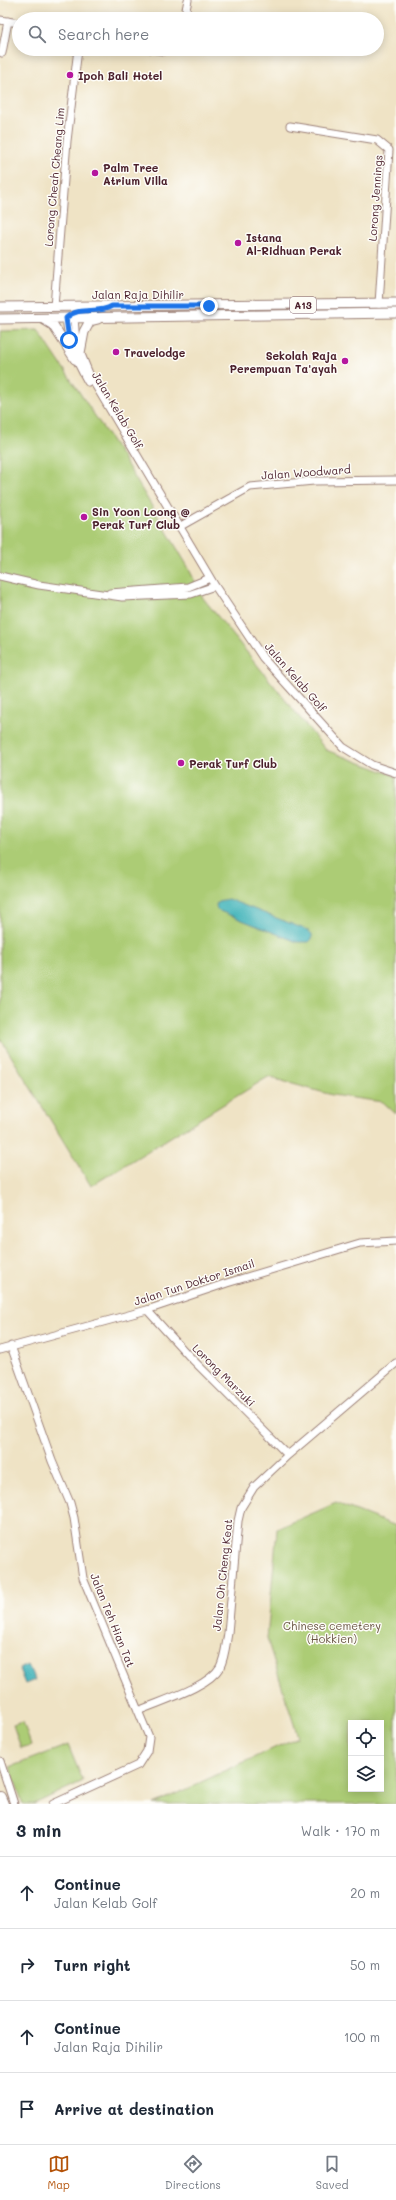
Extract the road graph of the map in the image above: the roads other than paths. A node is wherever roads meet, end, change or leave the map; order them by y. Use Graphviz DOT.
graph roads {
  1 [pos="188,0"];
  2 [pos="185,12"];
  3 [pos="0,20"];
  4 [pos="8,21"];
  5 [pos="12,22"];
  6 [pos="2,53"];
  7 [pos="77,56"];
  8 [pos="290,126"];
  9 [pos="396,303"];
  10 [pos="379,304"];
  11 [pos="112,306"];
  12 [pos="0,307"];
  13 [pos="12,307"];
  14 [pos="54,307"];
  15 [pos="396,314"];
  16 [pos="70,317"];
  17 [pos="103,318"];
  18 [pos="0,319"];
  19 [pos="42,319"];
  20 [pos="77,356"];
  21 [pos="396,480"];
  22 [pos="179,527"];
  23 [pos="0,576"];
  24 [pos="210,578"];
  25 [pos="215,586"];
  26 [pos="108,594"];
  27 [pos="396,773"];
  28 [pos="396,1241"];
  29 [pos="147,1310"];
  30 [pos="11,1346"];
  31 [pos="0,1350"];
  32 [pos="396,1363"];
  33 [pos="288,1454"];
  34 [pos="138,1711"];
  35 [pos="0,1761"];
  36 [pos="0,1797"];
  37 [pos="2,1804"];
  38 [pos="14,1804"];
  39 [pos="53,1804"];
  1 -- 2 [label="street"];
  3 -- 4 [label="street"];
  4 -- 5 [label="street"];
  4 -- 6 [label="street"];
  7 -- 14 [label="street, Lorong Cheah Cheang Lim"];
  8 -- 10 [label="street, Lorong Jennings"];
  9 -- 10 [label="main road, Jalan Raja Dihilir / A13"];
  10 -- 11 [label="main road, Jalan Raja Dihilir / A13"];
  11 -- 14 [label="main road, Jalan Raja Dihilir / A13"];
  11 -- 16 [label="main road"];
  12 -- 13 [label="main road, Jalan Raja Dihilir / A13"];
  13 -- 14 [label="main road, Jalan Raja Dihilir / A13"];
  13 -- 16 [label="main road"];
  15 -- 17 [label="main road, A13"];
  16 -- 17 [label="main road, A13"];
  16 -- 19 [label="main road, A13"];
  16 -- 20 [label="street"];
  17 -- 20 [label="main road"];
  18 -- 19 [label="main road, A13"];
  19 -- 20 [label="main road"];
  20 -- 22 [label="street, Jalan Kelab Golf"];
  20 -- 22 [label="street, Jalan Kelab Golf"];
  21 -- 22 [label="street, Jalan Woodward"];
  22 -- 24 [label="street, Jalan Kelab Golf"];
  23 -- 26 [label="street"];
  24 -- 25 [label="street, Jalan Kelab Golf"];
  24 -- 26 [label="street"];
  25 -- 26 [label="street"];
  25 -- 27 [label="street, Jalan Kelab Golf"];
  28 -- 29 [label="street, Jalan Tun Doktor Ismail"];
  29 -- 30 [label="street, Jalan Tun Doktor Ismail"];
  29 -- 33 [label="street, Lorong Marzuki"];
  30 -- 31 [label="street, Jalan Tun Doktor Ismail"];
  30 -- 34 [label="street, Jalan Teh Hian Tat"];
  32 -- 33 [label="street, Jalan Oh Cheng Keat"];
  33 -- 34 [label="street, Jalan Oh Cheng Keat"];
  34 -- 39 [label="street, Jalan Teh Hian Tat"];
  35 -- 38 [label="street"];
  36 -- 37 [label="highway"];
}
